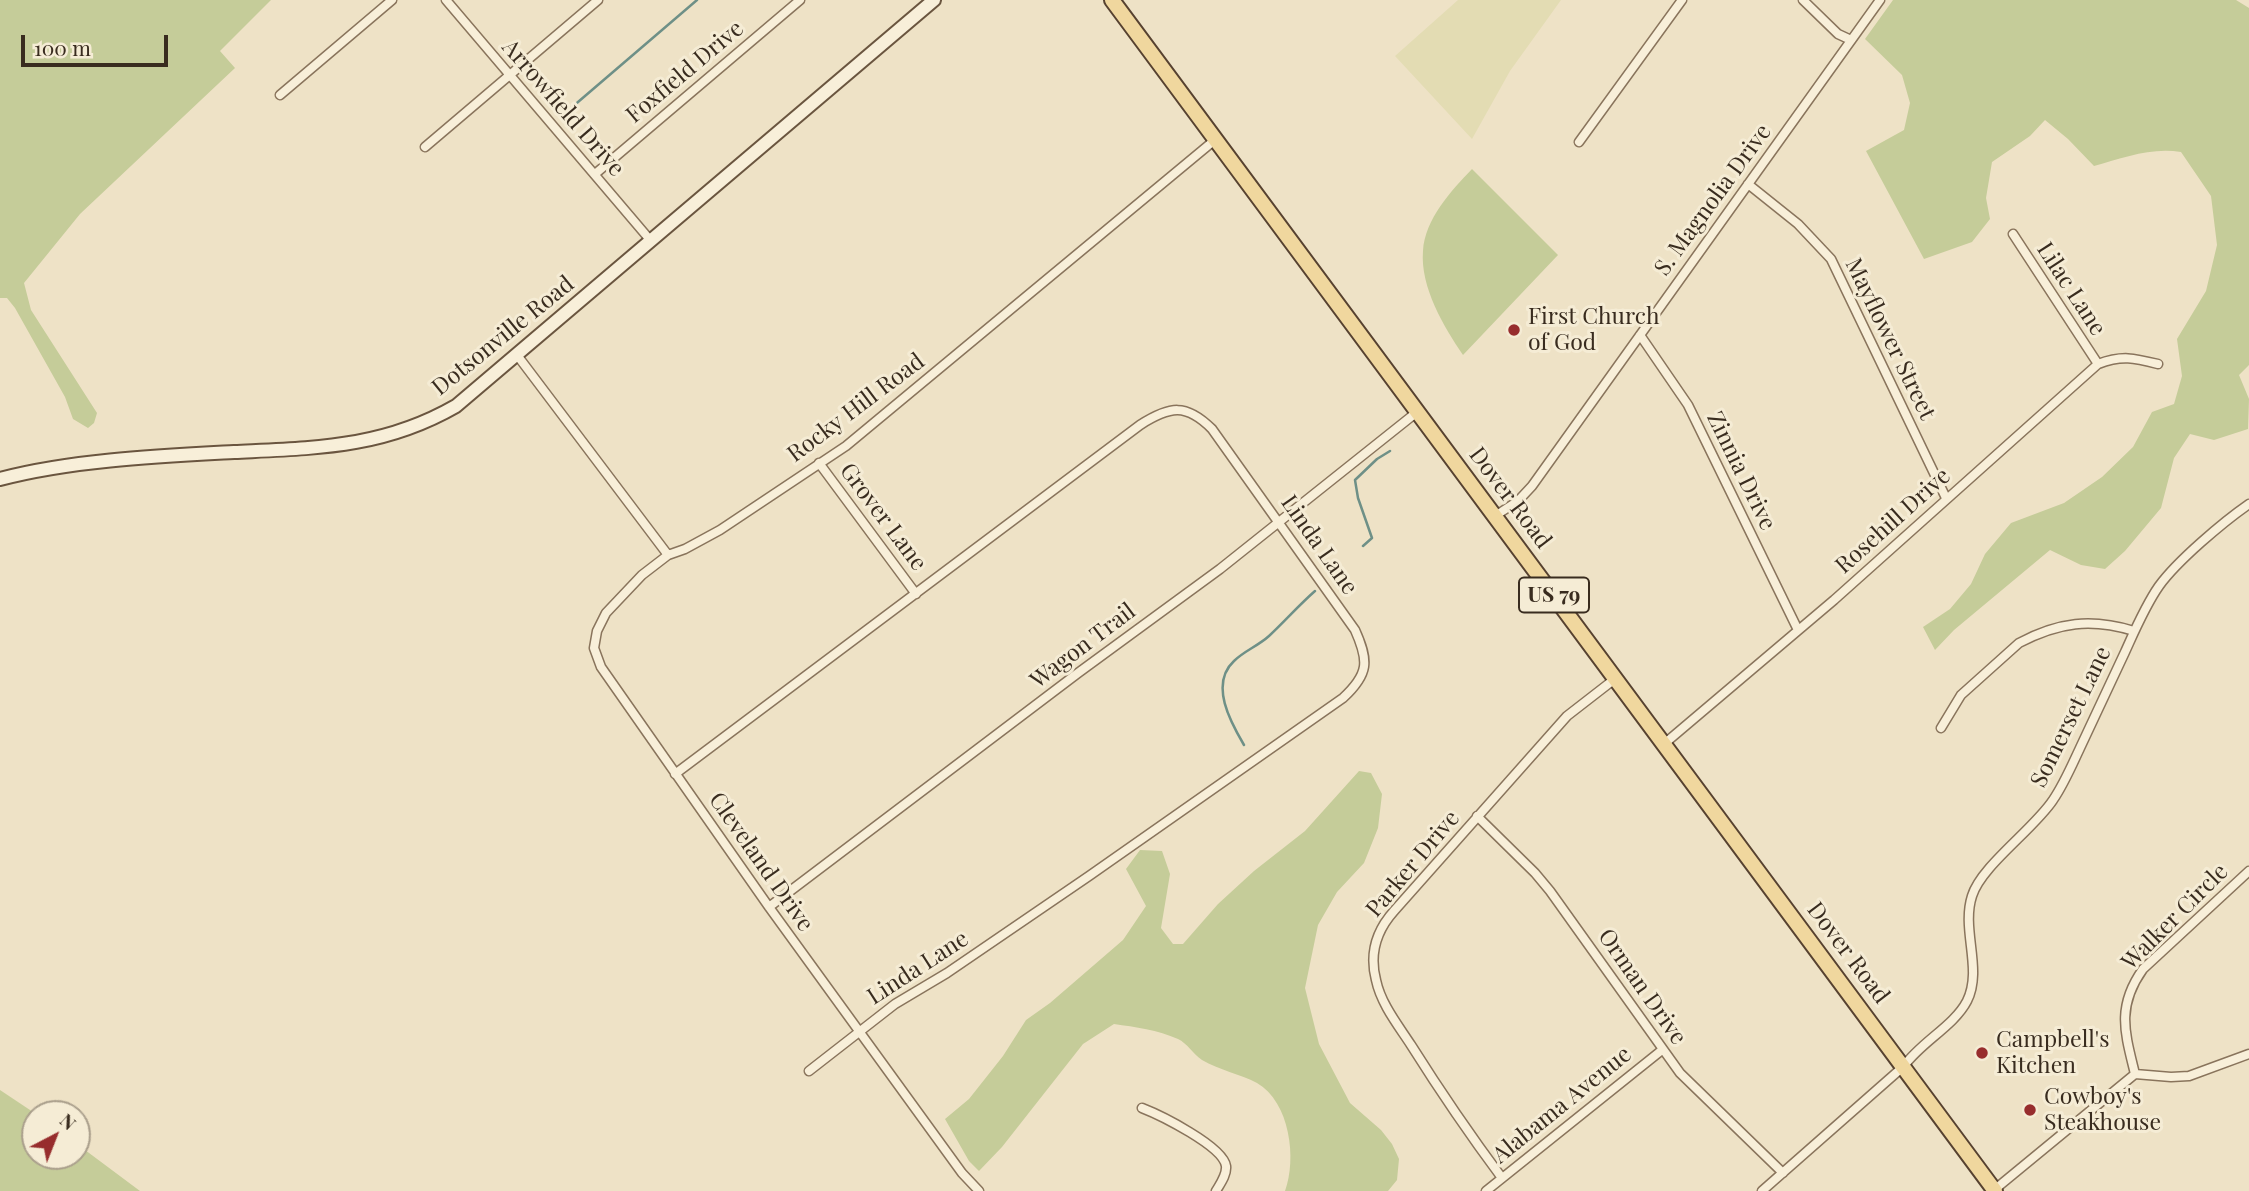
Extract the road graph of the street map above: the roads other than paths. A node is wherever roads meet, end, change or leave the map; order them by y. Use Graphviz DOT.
graph roads {
  1 [pos="392,0"];
  2 [pos="446,0"];
  3 [pos="598,0"];
  4 [pos="800,0"];
  5 [pos="934,0"];
  6 [pos="1112,0"];
  7 [pos="1682,0"];
  8 [pos="1802,0"];
  9 [pos="1880,0"];
  10 [pos="1851,40"];
  11 [pos="509,75"];
  12 [pos="280,95"];
  13 [pos="1216,139"];
  14 [pos="1579,142"];
  15 [pos="425,147"];
  16 [pos="595,174"];
  17 [pos="1748,184"];
  18 [pos="2013,234"];
  19 [pos="651,241"];
  20 [pos="1640,335"];
  21 [pos="517,355"];
  22 [pos="2098,364"];
  23 [pos="2158,364"];
  24 [pos="1418,412"];
  25 [pos="819,463"];
  26 [pos="0,479"];
  27 [pos="1946,498"];
  28 [pos="2249,504"];
  29 [pos="1495,516"];
  30 [pos="1279,521"];
  31 [pos="668,555"];
  32 [pos="916,594"];
  33 [pos="1798,630"];
  34 [pos="2134,631"];
  35 [pos="1616,678"];
  36 [pos="1941,728"];
  37 [pos="1664,744"];
  38 [pos="675,774"];
  39 [pos="1477,816"];
  40 [pos="2249,871"];
  41 [pos="769,907"];
  42 [pos="860,1033"];
  43 [pos="1662,1050"];
  44 [pos="2249,1054"];
  45 [pos="1904,1066"];
  46 [pos="810,1071"];
  47 [pos="2135,1074"];
  48 [pos="1142,1108"];
  49 [pos="1783,1173"];
  50 [pos="1502,1178"];
  51 [pos="1995,1190"];
  52 [pos="979,1191"];
  53 [pos="1216,1191"];
  54 [pos="1486,1191"];
  55 [pos="1762,1191"];
  1 -- 12 [label="street"];
  2 -- 11 [label="street, Arrowfield Drive"];
  3 -- 11 [label="street"];
  4 -- 16 [label="street, Foxfield Drive"];
  5 -- 19 [label="main road, Dotsonville Road"];
  6 -- 13 [label="main road, Dover Road / US 79"];
  7 -- 14 [label="street"];
  8 -- 10 [label="street"];
  9 -- 10 [label="street, S. Magnolia Drive"];
  10 -- 17 [label="street, S. Magnolia Drive"];
  11 -- 15 [label="street"];
  11 -- 16 [label="street, Arrowfield Drive"];
  13 -- 24 [label="main road, Dover Road / US 79"];
  13 -- 25 [label="street, Rocky Hill Road"];
  16 -- 19 [label="street, Arrowfield Drive"];
  17 -- 20 [label="street, S. Magnolia Drive"];
  17 -- 27 [label="street, Mayflower Street"];
  18 -- 22 [label="street, Lilac Lane"];
  19 -- 21 [label="main road, Dotsonville Road"];
  20 -- 29 [label="street, S. Magnolia Drive"];
  20 -- 33 [label="street, Zinnia Drive"];
  21 -- 26 [label="main road, Dotsonville Road"];
  21 -- 31 [label="street"];
  22 -- 23 [label="street"];
  22 -- 27 [label="street, Rosehill Drive"];
  24 -- 29 [label="main road, Dover Road / US 79"];
  24 -- 30 [label="street, Wagon Trail"];
  25 -- 31 [label="street, Rocky Hill Road"];
  25 -- 32 [label="street, Grover Lane"];
  27 -- 33 [label="street, Rosehill Drive"];
  28 -- 34 [label="street, Somerset Lane"];
  29 -- 35 [label="main road, Dover Road / US 79"];
  30 -- 32 [label="street, Linda Lane"];
  30 -- 41 [label="street, Wagon Trail"];
  30 -- 42 [label="street, Linda Lane"];
  31 -- 38 [label="street, Cleveland Drive"];
  32 -- 38 [label="street, Linda Lane"];
  33 -- 37 [label="street, Rosehill Drive"];
  34 -- 36 [label="street"];
  34 -- 45 [label="street, Somerset Lane"];
  35 -- 37 [label="main road, Dover Road / US 79"];
  35 -- 39 [label="street, Parker Drive"];
  37 -- 45 [label="main road, Dover Road / US 79"];
  38 -- 41 [label="street, Cleveland Drive"];
  39 -- 43 [label="street, Orman Drive"];
  39 -- 50 [label="street, Parker Drive"];
  40 -- 47 [label="street, Walker Circle"];
  41 -- 42 [label="street, Cleveland Drive"];
  42 -- 46 [label="street, Linda Lane"];
  42 -- 52 [label="street, Cleveland Drive"];
  43 -- 49 [label="street, Orman Drive"];
  43 -- 50 [label="street, Alabama Avenue"];
  44 -- 47 [label="street"];
  45 -- 49 [label="street, Somerset Lane"];
  45 -- 51 [label="main road, Dover Road / US 79"];
  47 -- 51 [label="street"];
  48 -- 53 [label="street"];
  49 -- 55 [label="street, Somerset Lane"];
  50 -- 54 [label="street, Alabama Avenue"];
}
